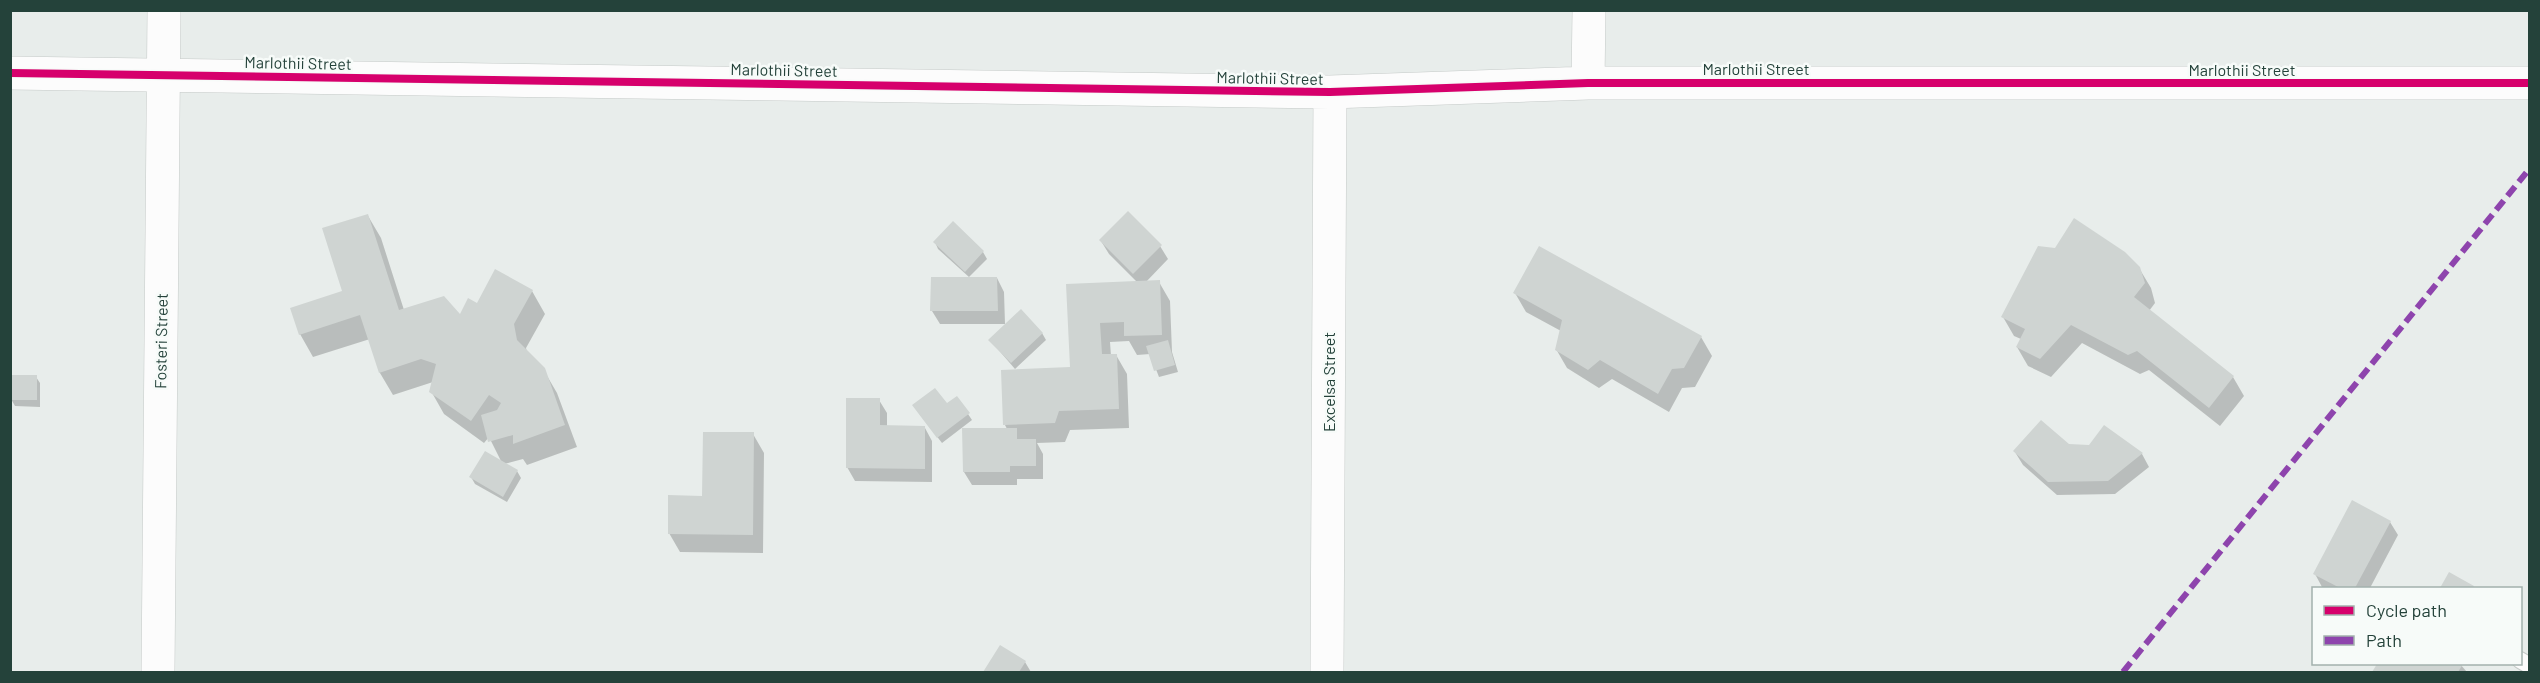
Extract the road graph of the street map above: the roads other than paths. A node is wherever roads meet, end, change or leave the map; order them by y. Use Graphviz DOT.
graph roads {
  1 [pos="164,10"];
  2 [pos="1589,10"];
  3 [pos="10,73"];
  4 [pos="163,75"];
  5 [pos="1588,83"];
  6 [pos="2529,83"];
  7 [pos="1330,92"];
  8 [pos="158,672"];
  9 [pos="1327,672"];
  1 -- 4 [label="street, Fosteri Street"];
  2 -- 5 [label="street"];
  3 -- 4 [label="street, Marlothii Street"];
  4 -- 7 [label="street, Marlothii Street"];
  4 -- 8 [label="street, Fosteri Street"];
  5 -- 6 [label="street, Marlothii Street"];
  5 -- 7 [label="street, Marlothii Street"];
  7 -- 9 [label="street, Excelsa Street"];
}
